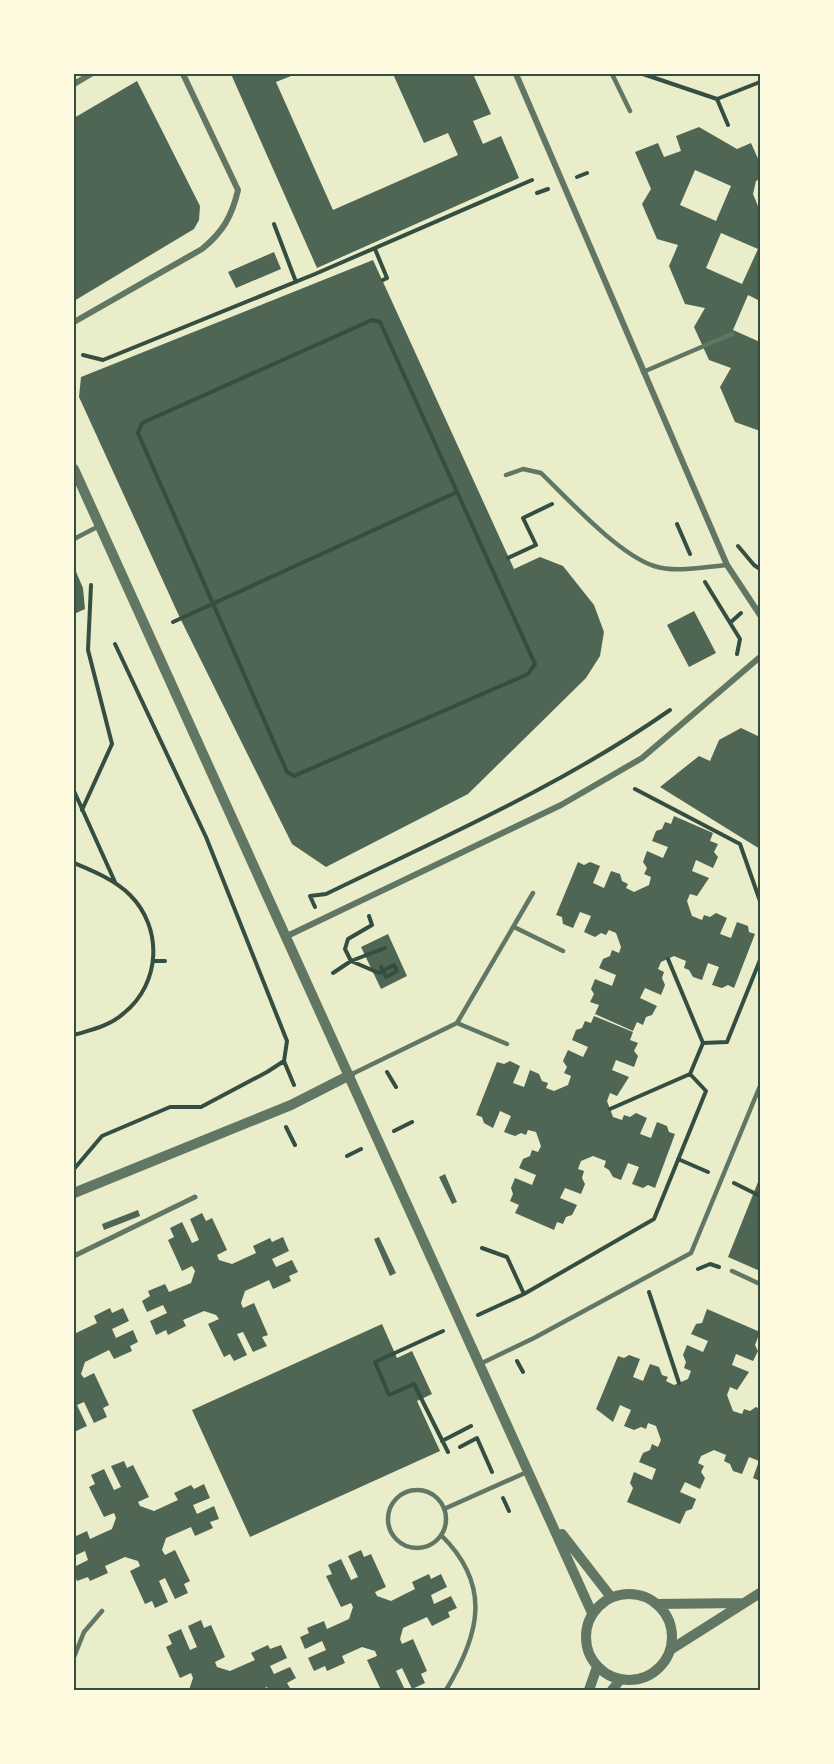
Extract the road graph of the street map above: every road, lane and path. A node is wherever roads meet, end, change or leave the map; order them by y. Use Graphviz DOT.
graph roads {
  1 [pos="91,74"];
  2 [pos="183,74"];
  3 [pos="516,74"];
  4 [pos="612,74"];
  5 [pos="643,74"];
  6 [pos="760,82"];
  7 [pos="74,84"];
  8 [pos="717,99"];
  9 [pos="630,111"];
  10 [pos="728,125"];
  11 [pos="532,180"];
  12 [pos="274,224"];
  13 [pos="375,249"];
  14 [pos="383,280"];
  15 [pos="296,282"];
  16 [pos="74,322"];
  17 [pos="732,334"];
  18 [pos="83,355"];
  19 [pos="643,372"];
  20 [pos="74,469"];
  21 [pos="506,475"];
  22 [pos="457,492"];
  23 [pos="553,504"];
  24 [pos="677,524"];
  25 [pos="99,526"];
  26 [pos="732,538"];
  27 [pos="74,539"];
  28 [pos="508,558"];
  29 [pos="727,565"];
  30 [pos="695,568"];
  31 [pos="760,569"];
  32 [pos="91,585"];
  33 [pos="211,604"];
  34 [pos="760,615"];
  35 [pos="173,622"];
  36 [pos="115,644"];
  37 [pos="760,657"];
  38 [pos="736,658"];
  39 [pos="676,705"];
  40 [pos="635,789"];
  41 [pos="74,791"];
  42 [pos="82,810"];
  43 [pos="74,863"];
  44 [pos="115,883"];
  45 [pos="533,893"];
  46 [pos="310,896"];
  47 [pos="760,901"];
  48 [pos="369,916"];
  49 [pos="514,927"];
  50 [pos="285,938"];
  51 [pos="385,948"];
  52 [pos="563,951"];
  53 [pos="668,959"];
  54 [pos="760,960"];
  55 [pos="165,961"];
  56 [pos="351,961"];
  57 [pos="154,962"];
  58 [pos="383,968"];
  59 [pos="333,973"];
  60 [pos="457,1023"];
  61 [pos="74,1035"];
  62 [pos="703,1043"];
  63 [pos="507,1044"];
  64 [pos="690,1074"];
  65 [pos="350,1075"];
  66 [pos="760,1086"];
  67 [pos="758,1099"];
  68 [pos="610,1109"];
  69 [pos="678,1159"];
  70 [pos="687,1162"];
  71 [pos="74,1169"];
  72 [pos="74,1193"];
  73 [pos="195,1197"];
  74 [pos="482,1248"];
  75 [pos="74,1256"];
  76 [pos="732,1271"];
  77 [pos="690,1273"];
  78 [pos="760,1284"];
  79 [pos="659,1287"];
  80 [pos="524,1294"];
  81 [pos="470,1318"];
  82 [pos="449,1328"];
  83 [pos="480,1364"];
  84 [pos="679,1383"];
  85 [pos="471,1426"];
  86 [pos="477,1438"];
  87 [pos="442,1441"];
  88 [pos="460,1447"];
  89 [pos="448,1452"];
  90 [pos="528,1471"];
  91 [pos="444,1509"];
  92 [pos="550,1520"];
  93 [pos="441,1535"];
  94 [pos="760,1593"];
  95 [pos="611,1598"];
  96 [pos="657,1604"];
  97 [pos="745,1604"];
  98 [pos="102,1611"];
  99 [pos="592,1613"];
  100 [pos="670,1650"];
  101 [pos="74,1657"];
  102 [pos="597,1667"];
  103 [pos="620,1680"];
  104 [pos="447,1690"];
  105 [pos="589,1690"];
  106 [pos="612,1690"];
  1 -- 7 [label="street"];
  2 -- 16 [label="street"];
  3 -- 19 [label="street"];
  4 -- 9 [label="lane"];
  5 -- 8 [label="path"];
  6 -- 8 [label="path"];
  8 -- 10 [label="path"];
  11 -- 13 [label="path"];
  12 -- 15 [label="path"];
  13 -- 14 [label="path"];
  13 -- 15 [label="path"];
  15 -- 18 [label="path"];
  17 -- 19 [label="lane"];
  19 -- 29 [label="street"];
  20 -- 25 [label="street"];
  21 -- 30 [label="lane"];
  22 -- 33 [label="path"];
  22 -- 33 [label="path"];
  22 -- 33 [label="path"];
  23 -- 28 [label="path"];
  24 -- 30 [label="path"];
  25 -- 27 [label="lane"];
  25 -- 50 [label="street"];
  26 -- 31 [label="path"];
  29 -- 30 [label="lane"];
  29 -- 34 [label="street"];
  30 -- 38 [label="path"];
  32 -- 42 [label="path"];
  33 -- 35 [label="path"];
  36 -- 71 [label="path"];
  37 -- 50 [label="street"];
  39 -- 46 [label="path"];
  40 -- 47 [label="path"];
  41 -- 42 [label="path"];
  42 -- 44 [label="path"];
  43 -- 44 [label="path"];
  44 -- 57 [label="path"];
  45 -- 49 [label="lane"];
  48 -- 56 [label="path"];
  49 -- 52 [label="lane"];
  49 -- 60 [label="lane"];
  50 -- 65 [label="street"];
  51 -- 56 [label="path"];
  53 -- 62 [label="path"];
  54 -- 62 [label="path"];
  55 -- 57 [label="path"];
  56 -- 58 [label="path"];
  56 -- 59 [label="path"];
  57 -- 61 [label="path"];
  60 -- 63 [label="lane"];
  60 -- 65 [label="lane"];
  62 -- 64 [label="path"];
  64 -- 68 [label="path"];
  64 -- 69 [label="path"];
  65 -- 72 [label="street"];
  65 -- 83 [label="street"];
  66 -- 67 [label="lane"];
  67 -- 83 [label="lane"];
  69 -- 70 [label="path"];
  69 -- 80 [label="path"];
  73 -- 75 [label="street"];
  74 -- 80 [label="path"];
  76 -- 77 [label="path"];
  76 -- 78 [label="lane"];
  79 -- 84 [label="path"];
  80 -- 81 [label="path"];
  82 -- 87 [label="path"];
  83 -- 90 [label="street"];
  85 -- 87 [label="path"];
  86 -- 88 [label="path"];
  87 -- 89 [label="path"];
  90 -- 91 [label="lane"];
  90 -- 92 [label="street"];
  91 -- 93 [label="lane"];
  91 -- 93 [label="lane"];
  92 -- 95 [label="street"];
  92 -- 99 [label="street"];
  93 -- 104 [label="lane"];
  94 -- 97 [label="street"];
  95 -- 96 [label="street"];
  95 -- 99 [label="street"];
  96 -- 97 [label="street"];
  96 -- 100 [label="street"];
  97 -- 100 [label="street"];
  98 -- 101 [label="lane"];
  99 -- 102 [label="street"];
  100 -- 103 [label="street"];
  102 -- 103 [label="street"];
  102 -- 105 [label="street"];
  103 -- 106 [label="street"];
}
